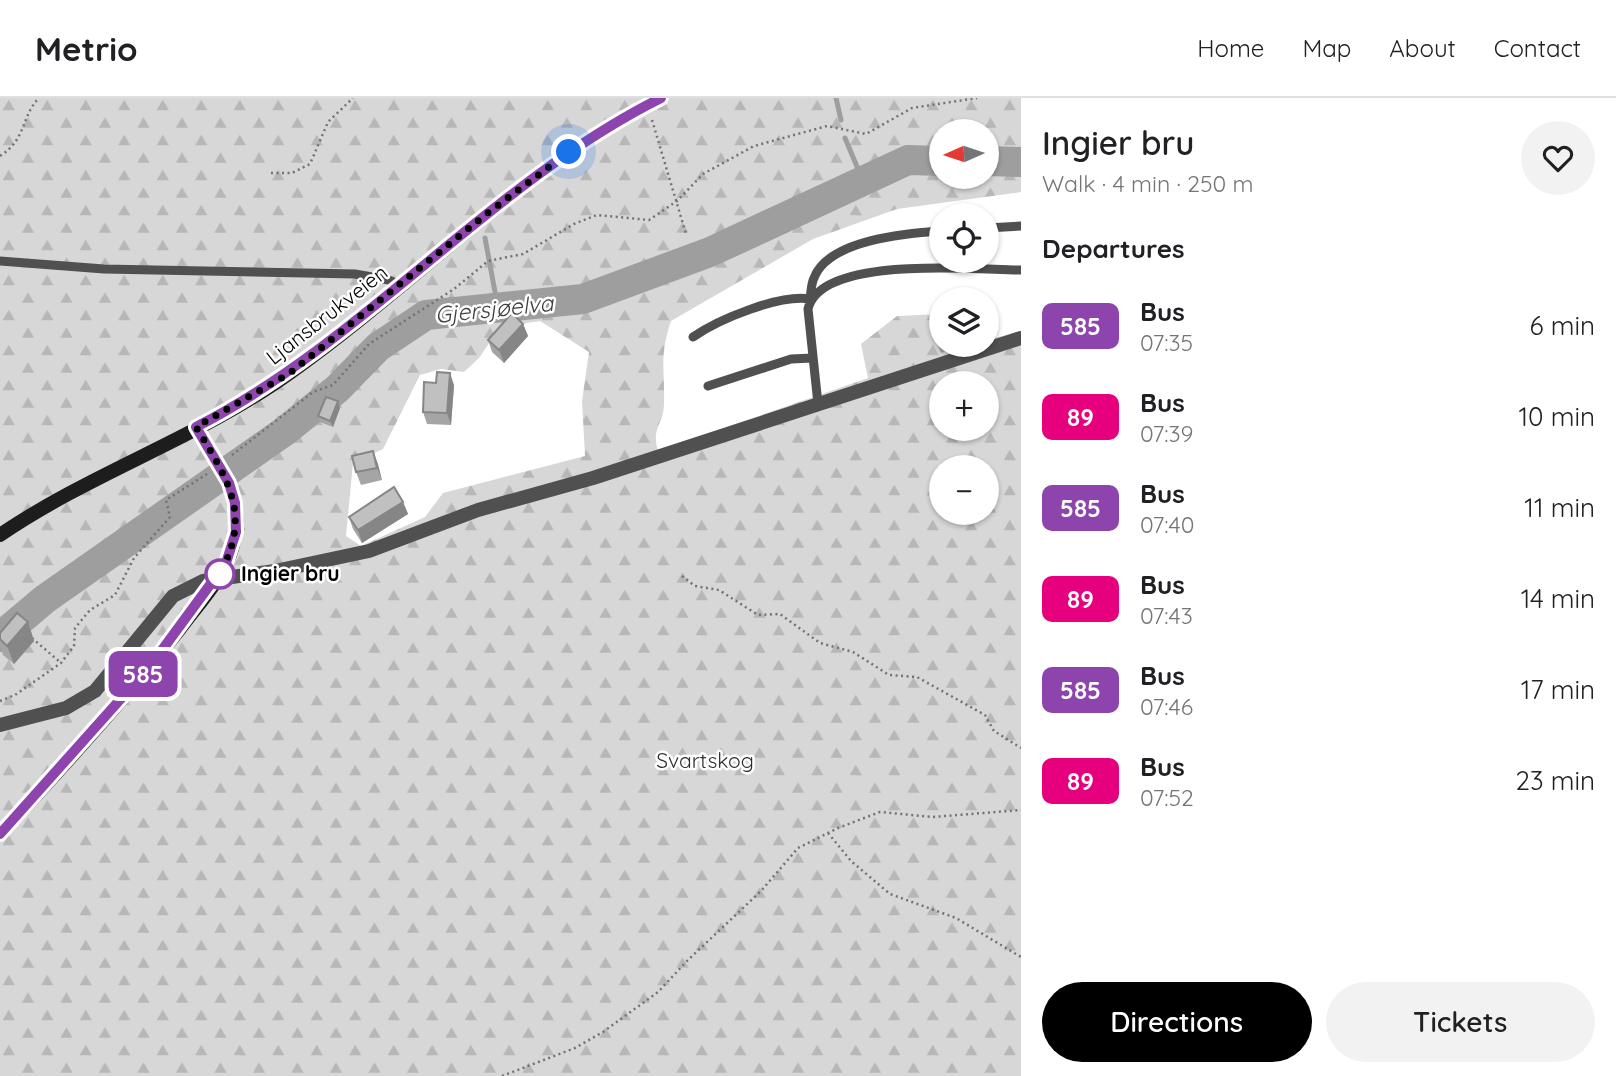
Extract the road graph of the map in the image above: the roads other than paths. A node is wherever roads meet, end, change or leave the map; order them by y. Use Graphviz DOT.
graph roads {
  1 [pos="661,98"];
  2 [pos="1021,226"];
  3 [pos="999,227"];
  4 [pos="929,233"];
  5 [pos="0,261"];
  6 [pos="1021,270"];
  7 [pos="400,285"];
  8 [pos="810,299"];
  9 [pos="693,337"];
  10 [pos="1021,338"];
  11 [pos="813,358"];
  12 [pos="708,386"];
  13 [pos="818,404"];
  14 [pos="196,427"];
  15 [pos="0,535"];
  16 [pos="218,577"];
  17 [pos="0,725"];
  18 [pos="0,834"];
  1 -- 7 [label="main road, Ljansbrukveien"];
  2 -- 3 [label="lane"];
  4 -- 8 [label="lane"];
  5 -- 7 [label="lane"];
  6 -- 8 [label="lane"];
  7 -- 14 [label="main road, Ljansbrukveien"];
  8 -- 9 [label="lane"];
  8 -- 11 [label="lane"];
  10 -- 13 [label="street"];
  11 -- 12 [label="lane"];
  11 -- 13 [label="lane"];
  13 -- 16 [label="street"];
  14 -- 15 [label="main road, Ljansbrukveien"];
  14 -- 16 [label="main road, bridge"];
  16 -- 17 [label="street"];
  16 -- 18 [label="main road"];
}
